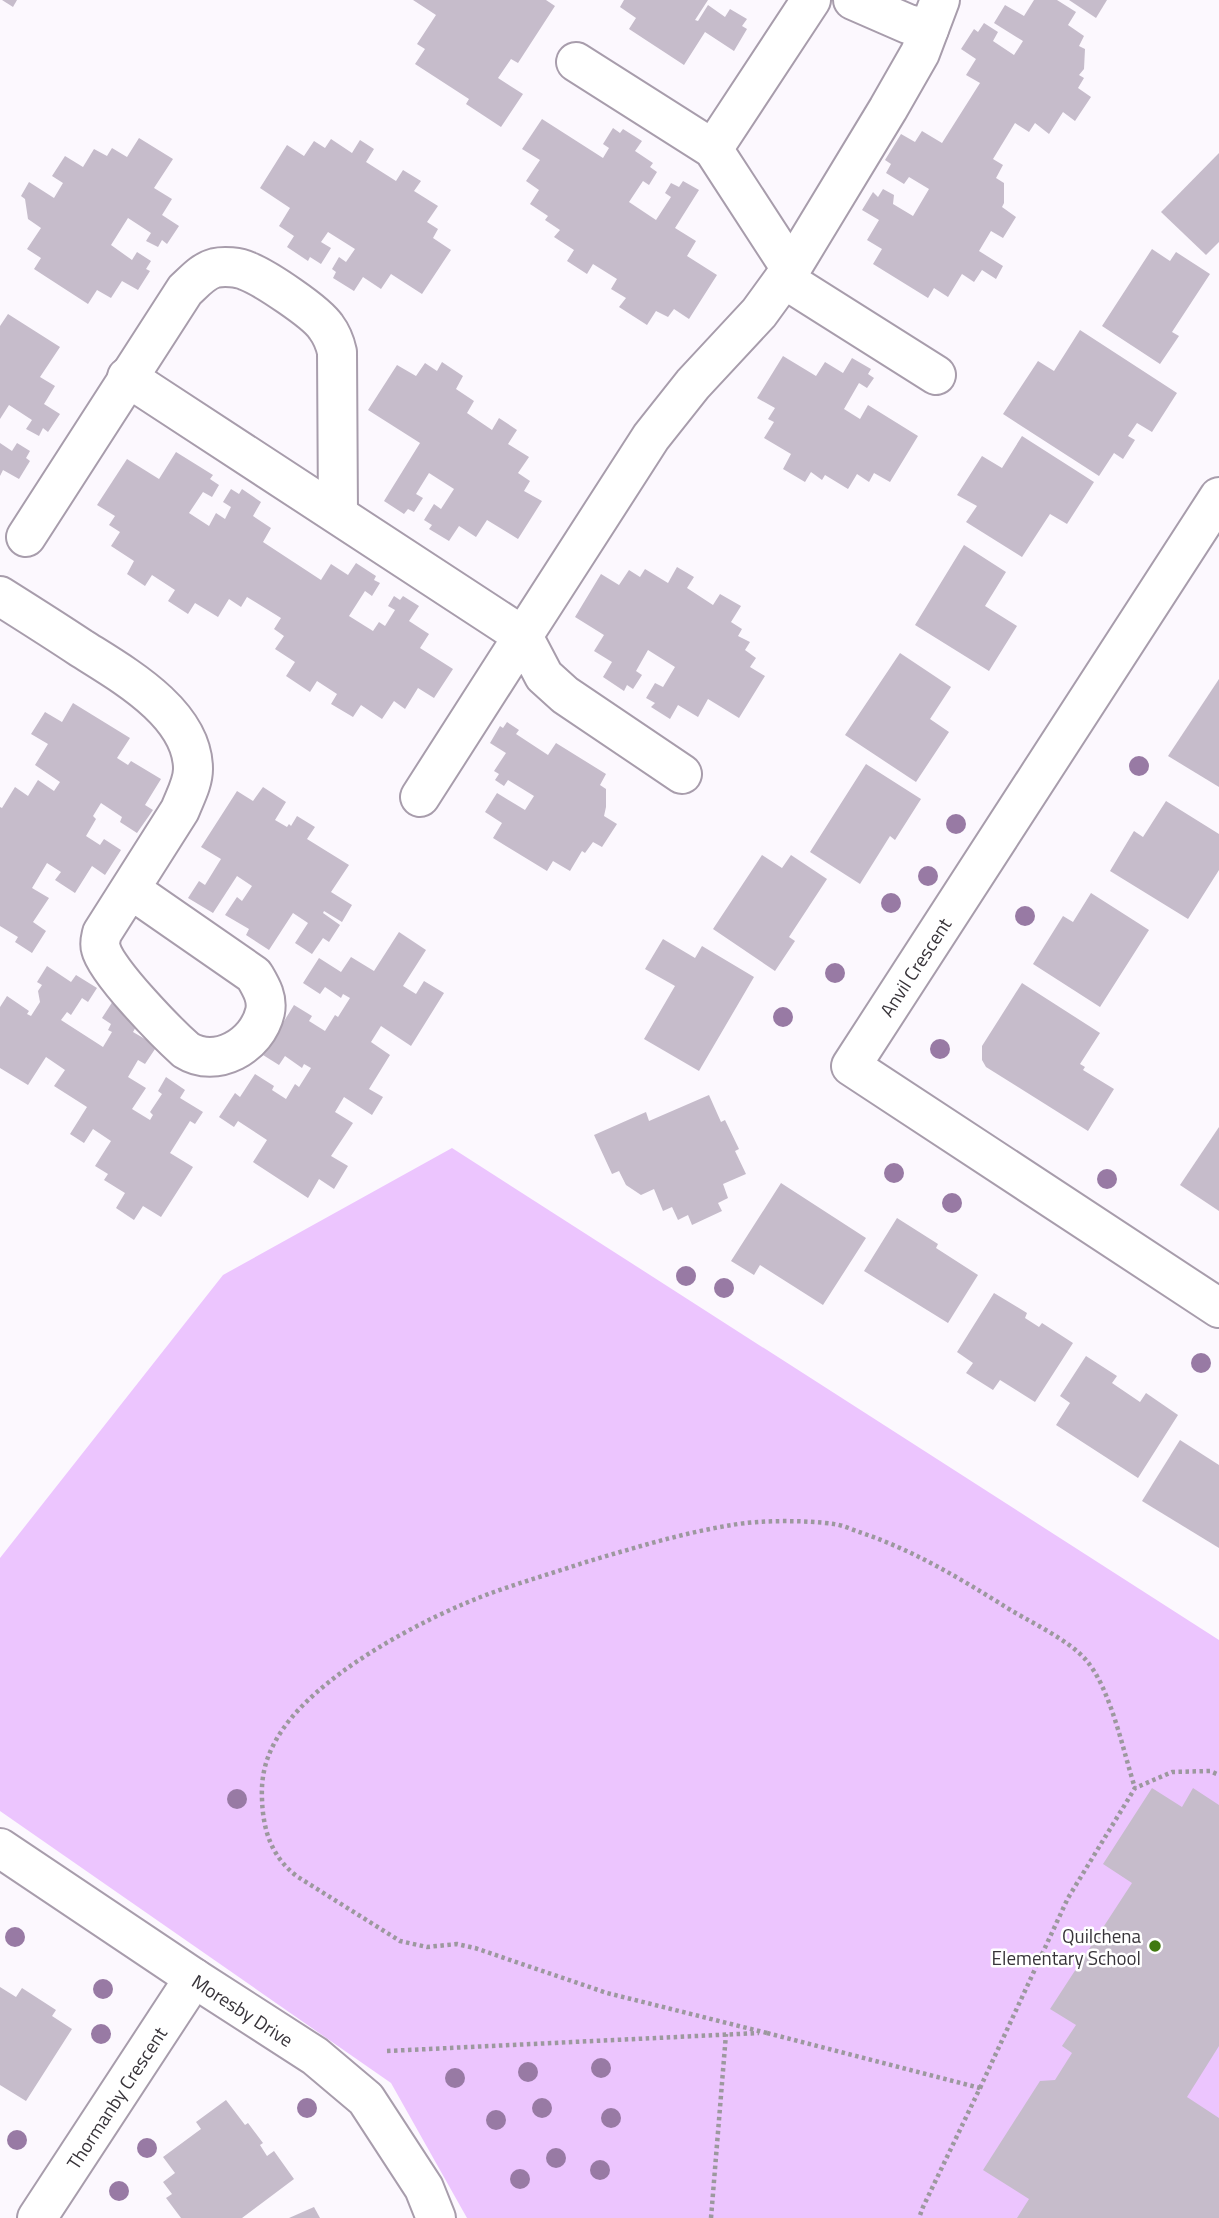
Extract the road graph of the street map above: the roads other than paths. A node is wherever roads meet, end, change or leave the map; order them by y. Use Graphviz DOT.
graph roads {
  1 [pos="811,0"];
  2 [pos="853,0"];
  3 [pos="934,15"];
  4 [pos="576,62"];
  5 [pos="713,149"];
  6 [pos="787,274"];
  7 [pos="936,375"];
  8 [pos="127,377"];
  9 [pos="1219,498"];
  10 [pos="338,514"];
  11 [pos="26,537"];
  12 [pos="0,596"];
  13 [pos="523,636"];
  14 [pos="681,774"];
  15 [pos="419,797"];
  16 [pos="130,889"];
  17 [pos="1219,1308"];
  18 [pos="0,1848"];
  19 [pos="194,1978"];
  20 [pos="37,2218"];
  21 [pos="436,2218"];
  1 -- 5 [label="street"];
  2 -- 3 [label="street"];
  3 -- 6 [label="street"];
  4 -- 5 [label="street"];
  5 -- 6 [label="street"];
  6 -- 7 [label="street"];
  6 -- 13 [label="street"];
  8 -- 10 [label="street"];
  8 -- 10 [label="street"];
  8 -- 11 [label="street"];
  9 -- 17 [label="street, Anvil Crescent"];
  10 -- 13 [label="street"];
  12 -- 16 [label="street"];
  13 -- 14 [label="street"];
  13 -- 15 [label="street"];
  16 -- 16 [label="street"];
  18 -- 19 [label="street, Moresby Drive"];
  19 -- 20 [label="street, Thormanby Crescent"];
  19 -- 21 [label="street, Moresby Drive"];
}
